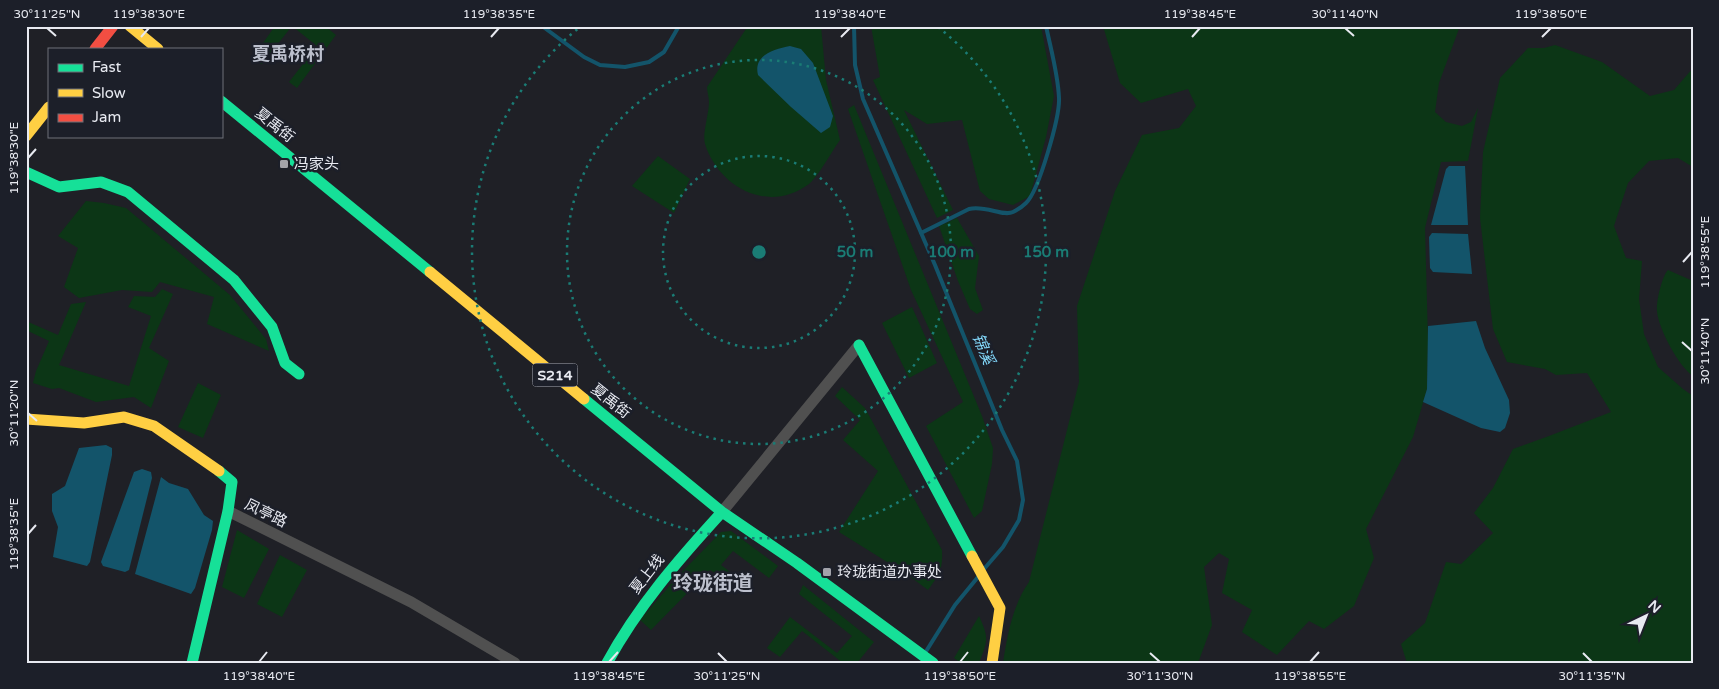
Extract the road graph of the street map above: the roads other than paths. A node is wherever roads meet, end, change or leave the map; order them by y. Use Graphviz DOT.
graph roads {
  1 [pos="113,26"];
  2 [pos="130,26"];
  3 [pos="96,48"];
  4 [pos="157,48"];
  5 [pos="222,102"];
  6 [pos="48,108"];
  7 [pos="26,136"];
  8 [pos="26,172"];
  9 [pos="299,374"];
  10 [pos="26,419"];
  11 [pos="228,511"];
  12 [pos="722,512"];
  13 [pos="192,663"];
  14 [pos="515,663"];
  15 [pos="607,663"];
  16 [pos="933,663"];
  17 [pos="992,663"];
  1 -- 3 [label="street"];
  2 -- 4 [label="street"];
  5 -- 12 [label="street, 夏禹街 / S214"];
  6 -- 7 [label="street"];
  8 -- 9 [label="street"];
  10 -- 11 [label="street, 凤亭路"];
  11 -- 13 [label="street"];
  11 -- 14 [label="street, 凤亭路"];
  12 -- 15 [label="street, 夏上线"];
  12 -- 16 [label="street, 夏禹街 / S214"];
  12 -- 17 [label="street"];
}
